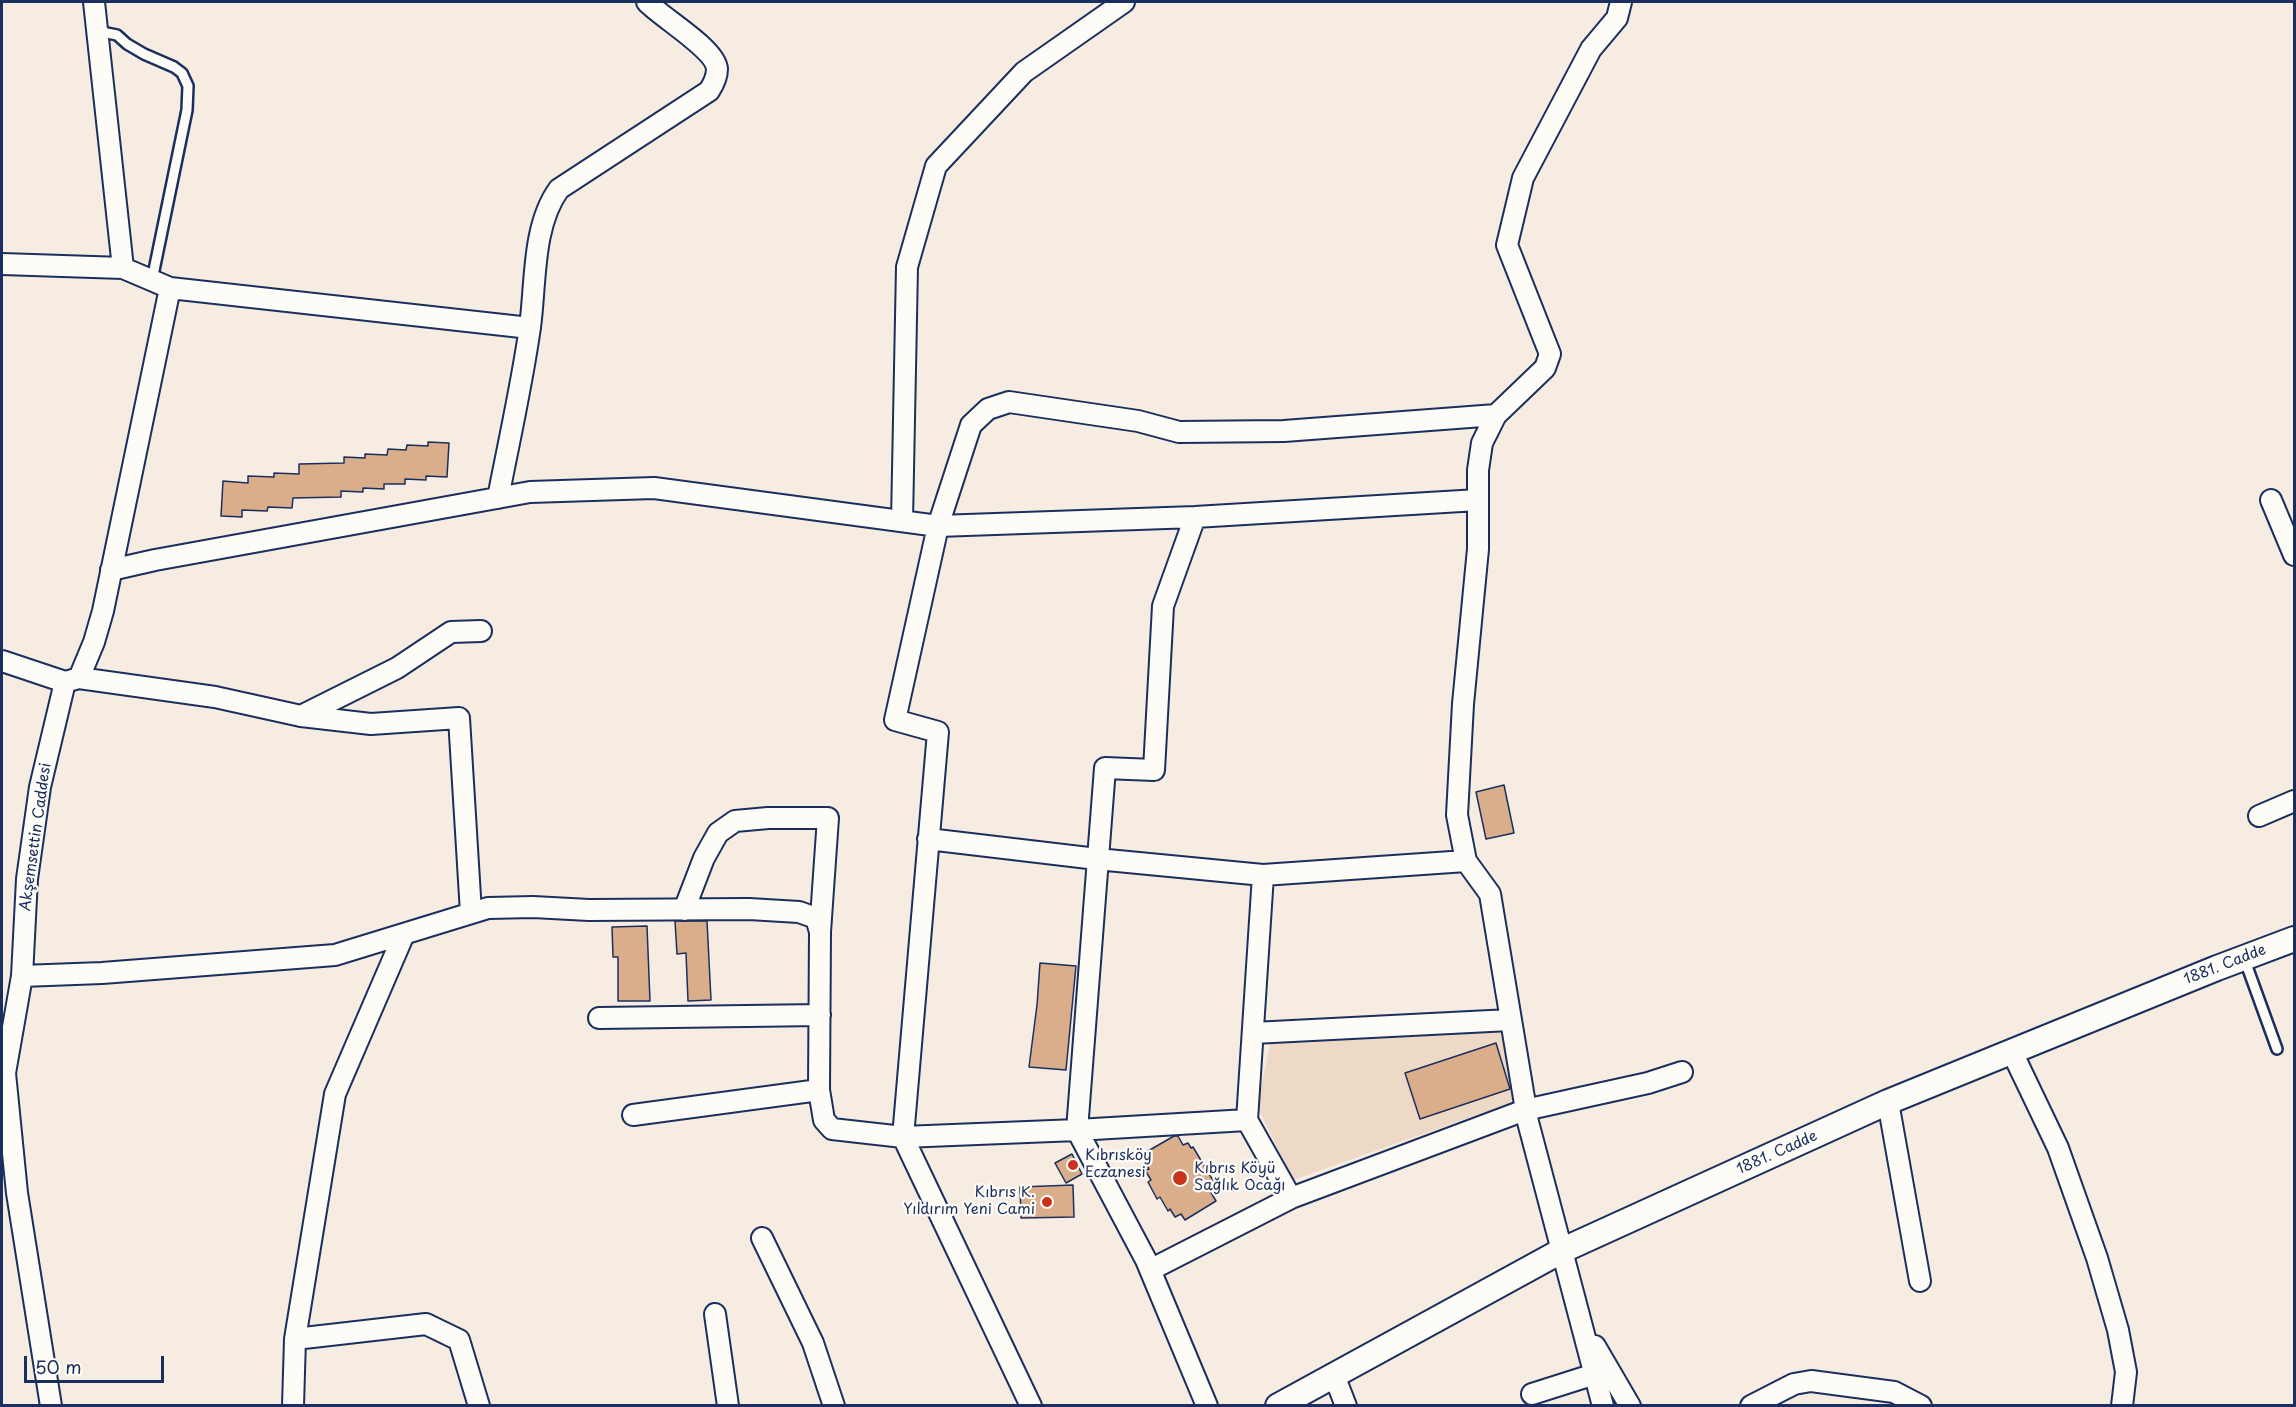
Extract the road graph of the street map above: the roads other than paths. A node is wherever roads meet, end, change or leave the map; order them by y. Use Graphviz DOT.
graph roads {
  1 [pos="94,2"];
  2 [pos="647,2"];
  3 [pos="1124,2"];
  4 [pos="1620,2"];
  5 [pos="97,31"];
  6 [pos="2,264"];
  7 [pos="123,268"];
  8 [pos="161,284"];
  9 [pos="530,328"];
  10 [pos="1497,415"];
  11 [pos="498,498"];
  12 [pos="1478,500"];
  13 [pos="2271,500"];
  14 [pos="1195,517"];
  15 [pos="902,521"];
  16 [pos="938,526"];
  17 [pos="2295,555"];
  18 [pos="111,570"];
  19 [pos="481,631"];
  20 [pos="2,660"];
  21 [pos="72,680"];
  22 [pos="301,716"];
  23 [pos="2295,801"];
  24 [pos="2259,816"];
  25 [pos="928,839"];
  26 [pos="1097,860"];
  27 [pos="1466,861"];
  28 [pos="1263,875"];
  29 [pos="684,910"];
  30 [pos="471,913"];
  31 [pos="820,932"];
  32 [pos="404,934"];
  33 [pos="2295,939"];
  34 [pos="2244,958"];
  35 [pos="22,976"];
  36 [pos="820,1015"];
  37 [pos="599,1018"];
  38 [pos="1510,1020"];
  39 [pos="1253,1033"];
  40 [pos="2277,1049"];
  41 [pos="2012,1052"];
  42 [pos="1682,1072"];
  43 [pos="3,1074"];
  44 [pos="819,1090"];
  45 [pos="1888,1102"];
  46 [pos="1525,1110"];
  47 [pos="633,1115"];
  48 [pos="1247,1120"];
  49 [pos="1077,1130"];
  50 [pos="903,1137"];
  51 [pos="1291,1198"];
  52 [pos="762,1238"];
  53 [pos="1563,1250"];
  54 [pos="1150,1270"];
  55 [pos="1920,1281"];
  56 [pos="715,1314"];
  57 [pos="1582,1324"];
  58 [pos="294,1339"];
  59 [pos="2126,1372"];
  60 [pos="1595,1374"];
  61 [pos="1334,1375"];
  62 [pos="1532,1394"];
  63 [pos="51,1406"];
  64 [pos="294,1406"];
  65 [pos="479,1406"];
  66 [pos="728,1406"];
  67 [pos="834,1406"];
  68 [pos="1032,1406"];
  69 [pos="1207,1406"];
  70 [pos="1278,1406"];
  71 [pos="1347,1406"];
  72 [pos="1603,1406"];
  73 [pos="1630,1406"];
  74 [pos="1751,1406"];
  75 [pos="1921,1406"];
  76 [pos="2122,1406"];
  77 [pos="2136,1406"];
  1 -- 5 [label="street"];
  2 -- 9 [label="street"];
  3 -- 15 [label="street"];
  4 -- 10 [label="street"];
  5 -- 7 [label="street"];
  5 -- 8 [label="lane"];
  6 -- 7 [label="street"];
  7 -- 8 [label="street"];
  8 -- 9 [label="street"];
  8 -- 18 [label="street, Akşemsettin Caddesi"];
  9 -- 11 [label="street"];
  10 -- 12 [label="street"];
  10 -- 16 [label="street"];
  11 -- 15 [label="street"];
  11 -- 18 [label="street"];
  12 -- 14 [label="street"];
  12 -- 27 [label="street"];
  13 -- 17 [label="street"];
  14 -- 16 [label="street"];
  14 -- 26 [label="street"];
  15 -- 16 [label="street"];
  16 -- 25 [label="street"];
  18 -- 21 [label="street, Akşemsettin Caddesi"];
  19 -- 22 [label="street"];
  20 -- 21 [label="street"];
  21 -- 22 [label="street"];
  21 -- 35 [label="street, Akşemsettin Caddesi"];
  22 -- 30 [label="street"];
  23 -- 24 [label="street"];
  25 -- 26 [label="street"];
  25 -- 50 [label="street"];
  26 -- 28 [label="street"];
  26 -- 49 [label="street"];
  27 -- 28 [label="street"];
  27 -- 38 [label="street"];
  28 -- 39 [label="street"];
  29 -- 30 [label="street"];
  29 -- 31 [label="street"];
  29 -- 31 [label="street"];
  30 -- 32 [label="street"];
  31 -- 36 [label="street"];
  32 -- 35 [label="street"];
  32 -- 58 [label="street"];
  33 -- 34 [label="street, 1881. Cadde"];
  34 -- 40 [label="lane"];
  34 -- 41 [label="street, 1881. Cadde"];
  35 -- 43 [label="street, Akşemsettin Caddesi"];
  36 -- 37 [label="street"];
  36 -- 44 [label="street"];
  38 -- 39 [label="street"];
  38 -- 46 [label="street"];
  39 -- 48 [label="street"];
  41 -- 45 [label="street, 1881. Cadde"];
  41 -- 59 [label="street"];
  42 -- 46 [label="street"];
  43 -- 63 [label="street, Akşemsettin Caddesi"];
  44 -- 47 [label="street"];
  44 -- 50 [label="street"];
  45 -- 53 [label="street, 1881. Cadde"];
  45 -- 55 [label="street"];
  46 -- 51 [label="street"];
  46 -- 53 [label="street"];
  48 -- 49 [label="street"];
  48 -- 51 [label="street"];
  49 -- 50 [label="street"];
  49 -- 54 [label="street"];
  50 -- 68 [label="street"];
  51 -- 54 [label="street"];
  52 -- 67 [label="street"];
  53 -- 57 [label="street"];
  53 -- 61 [label="street, 1881. Cadde"];
  54 -- 69 [label="street"];
  56 -- 66 [label="street"];
  57 -- 60 [label="street"];
  57 -- 73 [label="street"];
  58 -- 64 [label="street"];
  58 -- 65 [label="street"];
  59 -- 76 [label="street"];
  59 -- 77 [label="street"];
  60 -- 62 [label="street"];
  60 -- 72 [label="street"];
  61 -- 70 [label="street, 1881. Cadde"];
  61 -- 71 [label="street"];
  74 -- 75 [label="street"];
}
